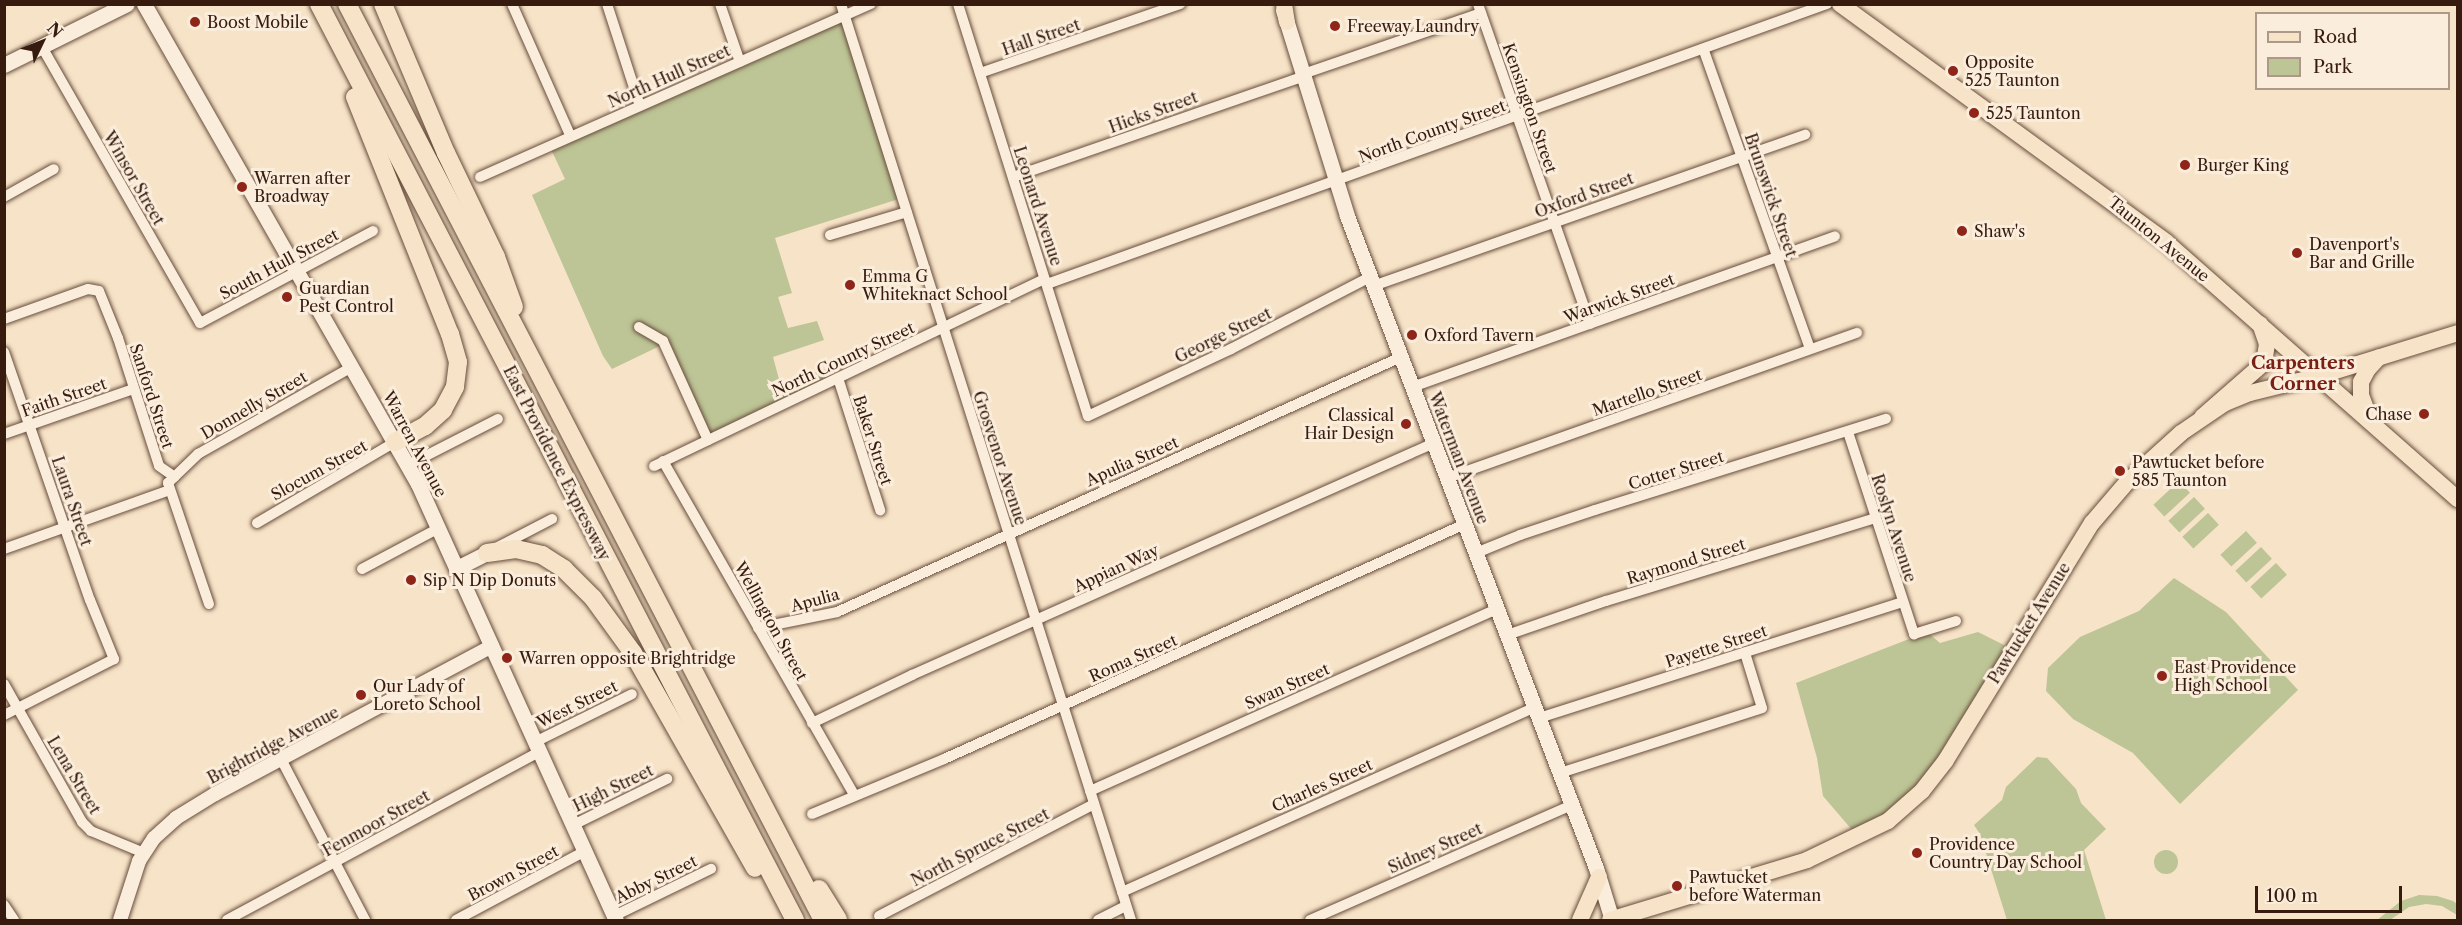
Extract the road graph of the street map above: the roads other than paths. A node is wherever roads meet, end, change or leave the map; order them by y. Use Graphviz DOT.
graph roads {
  1 [pos="127,4"];
  2 [pos="144,4"];
  3 [pos="346,4"];
  4 [pos="383,4"];
  5 [pos="512,4"];
  6 [pos="607,4"];
  7 [pos="720,4"];
  8 [pos="841,4"];
  9 [pos="871,4"];
  10 [pos="958,4"];
  11 [pos="1180,4"];
  12 [pos="1283,4"];
  13 [pos="1827,4"];
  14 [pos="1840,4"];
  15 [pos="321,9"];
  16 [pos="1479,9"];
  17 [pos="845,16"];
  18 [pos="1287,22"];
  19 [pos="42,47"];
  20 [pos="1704,51"];
  21 [pos="740,62"];
  22 [pos="4,65"];
  23 [pos="980,73"];
  24 [pos="1303,75"];
  25 [pos="640,106"];
  26 [pos="1517,117"];
  27 [pos="570,135"];
  28 [pos="1805,135"];
  29 [pos="1741,155"];
  30 [pos="54,169"];
  31 [pos="480,177"];
  32 [pos="1013,177"];
  33 [pos="1335,181"];
  34 [pos="4,197"];
  35 [pos="907,212"];
  36 [pos="1554,222"];
  37 [pos="372,231"];
  38 [pos="830,235"];
  39 [pos="1835,236"];
  40 [pos="1777,258"];
  41 [pos="298,271"];
  42 [pos="1046,281"];
  43 [pos="1372,281"];
  44 [pos="4,320"];
  45 [pos="200,323"];
  46 [pos="2259,323"];
  47 [pos="1590,324"];
  48 [pos="639,327"];
  49 [pos="943,328"];
  50 [pos="1857,333"];
  51 [pos="2457,333"];
  52 [pos="1810,350"];
  53 [pos="4,352"];
  54 [pos="1401,357"];
  55 [pos="2379,357"];
  56 [pos="352,367"];
  57 [pos="540,376"];
  58 [pos="2319,376"];
  59 [pos="838,378"];
  60 [pos="1412,387"];
  61 [pos="133,389"];
  62 [pos="1088,416"];
  63 [pos="2202,417"];
  64 [pos="498,419"];
  65 [pos="1886,419"];
  66 [pos="30,424"];
  67 [pos="2375,425"];
  68 [pos="1848,432"];
  69 [pos="4,434"];
  70 [pos="708,440"];
  71 [pos="396,442"];
  72 [pos="1434,443"];
  73 [pos="659,463"];
  74 [pos="408,465"];
  75 [pos="175,477"];
  76 [pos="1447,478"];
  77 [pos="170,490"];
  78 [pos="2457,499"];
  79 [pos="880,510"];
  80 [pos="1875,518"];
  81 [pos="552,519"];
  82 [pos="257,522"];
  83 [pos="1465,524"];
  84 [pos="65,528"];
  85 [pos="439,528"];
  86 [pos="1008,533"];
  87 [pos="4,549"];
  88 [pos="487,553"];
  89 [pos="1476,554"];
  90 [pos="457,568"];
  91 [pos="362,569"];
  92 [pos="877,594"];
  93 [pos="1902,602"];
  94 [pos="208,604"];
  95 [pos="1497,609"];
  96 [pos="1036,621"];
  97 [pos="1956,621"];
  98 [pos="758,628"];
  99 [pos="1507,635"];
  100 [pos="492,646"];
  101 [pos="1745,653"];
  102 [pos="4,684"];
  103 [pos="632,694"];
  104 [pos="1063,705"];
  105 [pos="18,708"];
  106 [pos="1537,713"];
  107 [pos="4,715"];
  108 [pos="812,723"];
  109 [pos="732,746"];
  110 [pos="537,747"];
  111 [pos="281,759"];
  112 [pos="1560,773"];
  113 [pos="667,779"];
  114 [pos="1090,791"];
  115 [pos="854,794"];
  116 [pos="1094,804"];
  117 [pos="1572,805"];
  118 [pos="812,814"];
  119 [pos="573,825"];
  120 [pos="585,851"];
  121 [pos="144,853"];
  122 [pos="334,863"];
  123 [pos="711,869"];
  124 [pos="1599,877"];
  125 [pos="1122,892"];
  126 [pos="4,905"];
  127 [pos="1126,906"];
  128 [pos="879,916"];
  129 [pos="615,918"];
  130 [pos="120,920"];
  131 [pos="1611,920"];
  132 [pos="14,921"];
  133 [pos="227,921"];
  134 [pos="365,921"];
  135 [pos="456,921"];
  136 [pos="786,921"];
  137 [pos="795,921"];
  138 [pos="823,921"];
  139 [pos="838,921"];
  140 [pos="1098,921"];
  141 [pos="1131,921"];
  142 [pos="1310,921"];
  143 [pos="1580,921"];
  1 -- 19 [label="main road"];
  2 -- 41 [label="main road, Warren Avenue"];
  3 -- 57 [label="highway, East Providence Expressway"];
  4 -- 57 [label="highway"];
  5 -- 27 [label="street"];
  6 -- 25 [label="street"];
  7 -- 21 [label="street"];
  8 -- 17 [label="street, Grosvenor Avenue"];
  9 -- 17 [label="street, North Hull Street"];
  10 -- 23 [label="street, Leonard Avenue"];
  11 -- 23 [label="street, Hall Street"];
  12 -- 18 [label="main road"];
  13 -- 20 [label="street, North County Street"];
  14 -- 46 [label="main road, Taunton Avenue"];
  15 -- 71 [label="highway"];
  15 -- 137 [label="highway, East Providence Expressway"];
  16 -- 24 [label="street, Hicks Street"];
  16 -- 26 [label="street, Kensington Street"];
  17 -- 21 [label="street, North Hull Street"];
  17 -- 35 [label="street, Grosvenor Avenue"];
  18 -- 24 [label="main road, Waterman Avenue"];
  19 -- 22 [label="main road"];
  19 -- 45 [label="street, Winsor Street"];
  20 -- 26 [label="street, North County Street"];
  20 -- 29 [label="street, Brunswick Street"];
  21 -- 25 [label="street, North Hull Street"];
  23 -- 32 [label="street, Leonard Avenue"];
  24 -- 32 [label="street, Hicks Street"];
  24 -- 33 [label="main road, Waterman Avenue"];
  25 -- 27 [label="street, North Hull Street"];
  26 -- 33 [label="street, North County Street"];
  26 -- 36 [label="street, Kensington Street"];
  27 -- 31 [label="street, North Hull Street"];
  28 -- 29 [label="street, Oxford Street"];
  29 -- 36 [label="street, Oxford Street"];
  29 -- 40 [label="street, Brunswick Street"];
  30 -- 34 [label="street"];
  32 -- 42 [label="street, Leonard Avenue"];
  33 -- 42 [label="street, North County Street"];
  33 -- 43 [label="main road, Waterman Avenue"];
  35 -- 38 [label="street"];
  35 -- 49 [label="street, Grosvenor Avenue"];
  36 -- 43 [label="street, Oxford Street"];
  36 -- 47 [label="street, Kensington Street"];
  37 -- 41 [label="street, South Hull Street"];
  39 -- 40 [label="street, Warwick Street"];
  40 -- 47 [label="street, Warwick Street"];
  40 -- 52 [label="street, Brunswick Street"];
  41 -- 45 [label="street, South Hull Street"];
  41 -- 56 [label="main road, Warren Avenue"];
  42 -- 49 [label="street, North County Street"];
  42 -- 62 [label="street, Leonard Avenue"];
  43 -- 54 [label="main road, Waterman Avenue"];
  43 -- 62 [label="street, George Street"];
  44 -- 61 [label="street, Sanford Street"];
  46 -- 58 [label="main road, Taunton Avenue"];
  46 -- 63 [label="main road"];
  47 -- 60 [label="street, Warwick Street"];
  48 -- 70 [label="street"];
  49 -- 59 [label="street, North County Street"];
  49 -- 86 [label="street, Grosvenor Avenue"];
  50 -- 52 [label="street, Martello Street"];
  51 -- 55 [label="main road, Pawtucket Avenue"];
  52 -- 76 [label="street, Martello Street"];
  53 -- 66 [label="street, Laura Street"];
  54 -- 60 [label="main road, Waterman Avenue"];
  54 -- 86 [label="street, Apulia Street"];
  55 -- 58 [label="main road, Pawtucket Avenue"];
  55 -- 67 [label="main road"];
  56 -- 71 [label="main road, Warren Avenue"];
  56 -- 75 [label="street, Donnelly Street"];
  57 -- 109 [label="highway, East Providence Expressway"];
  58 -- 63 [label="main road, Pawtucket Avenue"];
  58 -- 67 [label="main road, Taunton Avenue"];
  59 -- 70 [label="street, North County Street"];
  59 -- 79 [label="street, Baker Street"];
  60 -- 72 [label="main road, Waterman Avenue"];
  61 -- 66 [label="street, Faith Street"];
  61 -- 75 [label="street, Sanford Street"];
  63 -- 131 [label="main road, Pawtucket Avenue"];
  64 -- 74 [label="street"];
  65 -- 68 [label="street, Cotter Street"];
  66 -- 69 [label="street, Faith Street"];
  66 -- 84 [label="street, Laura Street"];
  67 -- 78 [label="main road, Taunton Avenue"];
  68 -- 80 [label="street, Roslyn Avenue"];
  68 -- 89 [label="street, Cotter Street"];
  70 -- 73 [label="street, North County Street"];
  71 -- 74 [label="main road, Warren Avenue"];
  71 -- 82 [label="street, Slocum Street"];
  72 -- 76 [label="main road, Waterman Avenue"];
  72 -- 96 [label="street, Appian Way"];
  73 -- 98 [label="street, Wellington Street"];
  74 -- 85 [label="main road, Warren Avenue"];
  75 -- 77 [label="street"];
  76 -- 83 [label="main road, Waterman Avenue"];
  77 -- 84 [label="street"];
  77 -- 94 [label="street"];
  80 -- 93 [label="street, Roslyn Avenue"];
  80 -- 99 [label="street, Raymond Street"];
  81 -- 88 [label="street"];
  83 -- 89 [label="main road, Waterman Avenue"];
  83 -- 104 [label="street, Roma Street"];
  84 -- 87 [label="street"];
  84 -- 105 [label="street, Laura Street"];
  85 -- 90 [label="main road, Warren Avenue"];
  85 -- 91 [label="street"];
  86 -- 92 [label="street, Apulia Street"];
  86 -- 96 [label="street, Grosvenor Avenue"];
  88 -- 90 [label="main road"];
  88 -- 136 [label="highway"];
  89 -- 95 [label="main road, Waterman Avenue"];
  90 -- 100 [label="main road, Warren Avenue"];
  92 -- 98 [label="street, Apulia"];
  93 -- 97 [label="street, Roslyn Avenue"];
  93 -- 101 [label="street, Payette Street"];
  95 -- 99 [label="main road, Waterman Avenue"];
  95 -- 114 [label="street, Swan Street"];
  96 -- 104 [label="street, Grosvenor Avenue"];
  96 -- 108 [label="street, Appian Way"];
  98 -- 108 [label="street, Wellington Street"];
  99 -- 106 [label="main road, Waterman Avenue"];
  100 -- 110 [label="main road, Warren Avenue"];
  100 -- 111 [label="street, Brightridge Avenue"];
  101 -- 106 [label="street, Payette Street"];
  101 -- 112 [label="street"];
  102 -- 105 [label="street, Lena Street"];
  103 -- 110 [label="street, West Street"];
  104 -- 114 [label="street, Grosvenor Avenue"];
  104 -- 115 [label="street, Roma Street"];
  105 -- 107 [label="street"];
  105 -- 121 [label="street, Lena Street"];
  106 -- 112 [label="main road, Waterman Avenue"];
  106 -- 125 [label="street, Charles Street"];
  108 -- 115 [label="street, Wellington Street"];
  109 -- 138 [label="highway, East Providence Expressway"];
  109 -- 139 [label="highway"];
  110 -- 119 [label="main road, Warren Avenue"];
  110 -- 122 [label="street, Fenmoor Street"];
  111 -- 121 [label="street, Brightridge Avenue"];
  111 -- 122 [label="street"];
  112 -- 117 [label="main road, Waterman Avenue"];
  113 -- 119 [label="street, High Street"];
  114 -- 116 [label="street, Grosvenor Avenue"];
  115 -- 118 [label="street, Roma Street"];
  116 -- 125 [label="street, Grosvenor Avenue"];
  116 -- 128 [label="street, North Spruce Street"];
  117 -- 124 [label="main road, Waterman Avenue"];
  117 -- 142 [label="street, Sidney Street"];
  119 -- 120 [label="main road, Warren Avenue"];
  120 -- 129 [label="main road, Warren Avenue"];
  120 -- 135 [label="street, Brown Street"];
  121 -- 130 [label="street, Brightridge Avenue"];
  122 -- 133 [label="street, Fenmoor Street"];
  122 -- 134 [label="street"];
  123 -- 129 [label="street, Abby Street"];
  124 -- 131 [label="main road, Waterman Avenue"];
  124 -- 143 [label="main road"];
  125 -- 127 [label="street, Grosvenor Avenue"];
  126 -- 132 [label="street"];
  127 -- 140 [label="street"];
  127 -- 141 [label="street, Grosvenor Avenue"];
}
